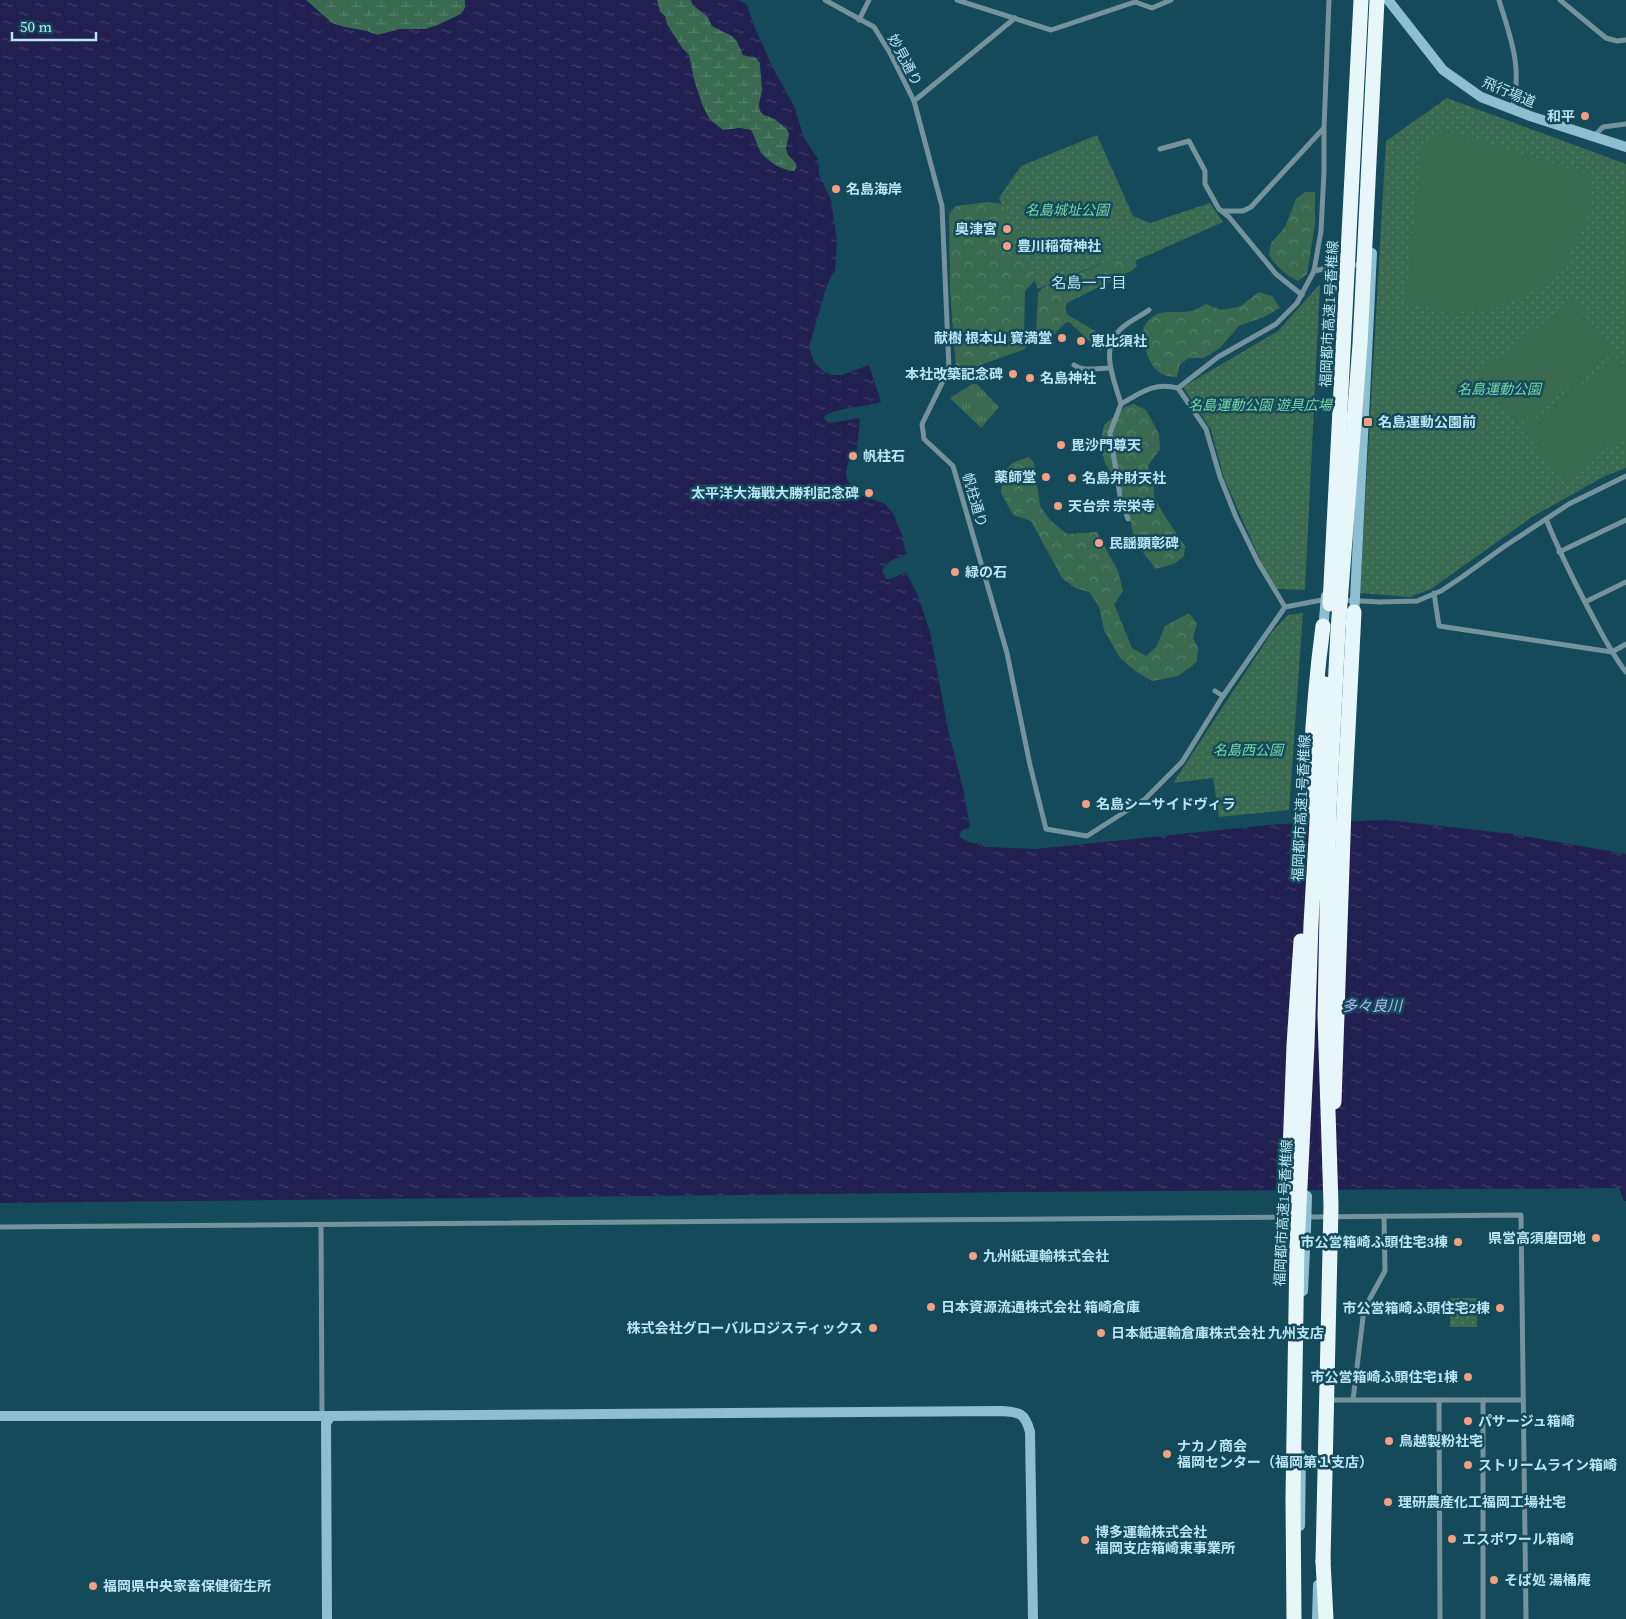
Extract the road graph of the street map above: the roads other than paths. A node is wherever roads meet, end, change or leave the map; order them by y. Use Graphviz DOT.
graph roads {
  1 [pos="825,0"];
  2 [pos="869,0"];
  3 [pos="957,0"];
  4 [pos="1171,0"];
  5 [pos="1329,0"];
  6 [pos="1354,0"];
  7 [pos="1361,0"];
  8 [pos="1379,0"];
  9 [pos="1388,0"];
  10 [pos="1499,0"];
  11 [pos="1560,0"];
  12 [pos="1134,1"];
  13 [pos="1014,18"];
  14 [pos="859,20"];
  15 [pos="1626,40"];
  16 [pos="914,101"];
  17 [pos="1512,109"];
  18 [pos="1626,124"];
  19 [pos="1324,129"];
  20 [pos="1594,136"];
  21 [pos="1626,147"];
  22 [pos="1160,149"];
  23 [pos="1222,211"];
  24 [pos="1341,265"];
  25 [pos="1371,265"];
  26 [pos="1314,271"];
  27 [pos="1302,295"];
  28 [pos="1149,310"];
  29 [pos="1074,365"];
  30 [pos="1110,368"];
  31 [pos="1178,388"];
  32 [pos="1121,404"];
  33 [pos="1626,476"];
  34 [pos="1546,519"];
  35 [pos="1128,520"];
  36 [pos="1626,520"];
  37 [pos="1559,552"];
  38 [pos="1626,582"];
  39 [pos="1434,593"];
  40 [pos="1326,599"];
  41 [pos="1585,602"];
  42 [pos="1355,606"];
  43 [pos="1285,607"];
  44 [pos="1323,626"];
  45 [pos="1626,644"];
  46 [pos="1612,652"];
  47 [pos="1626,672"];
  48 [pos="1215,690"];
  49 [pos="1223,696"];
  50 [pos="1315,807"];
  51 [pos="1339,807"];
  52 [pos="1331,1205"];
  53 [pos="1384,1216"];
  54 [pos="321,1226"];
  55 [pos="0,1227"];
  56 [pos="1297,1247"];
  57 [pos="1321,1400"];
  58 [pos="1353,1400"];
  59 [pos="1439,1400"];
  60 [pos="1483,1400"];
  61 [pos="1524,1400"];
  62 [pos="0,1416"];
  63 [pos="326,1416"];
  64 [pos="1323,1561"];
  65 [pos="327,1619"];
  66 [pos="1032,1619"];
  67 [pos="1294,1619"];
  68 [pos="1299,1619"];
  69 [pos="1317,1619"];
  70 [pos="1322,1619"];
  71 [pos="1326,1619"];
  72 [pos="1440,1619"];
  73 [pos="1483,1619"];
  74 [pos="1526,1619"];
  1 -- 14 [label="street, 妙見通り"];
  2 -- 14 [label="street"];
  3 -- 13 [label="street"];
  4 -- 12 [label="street"];
  5 -- 19 [label="street"];
  6 -- 24 [label="street"];
  7 -- 56 [label="highway, 福岡都市高速1号香椎線, bridge"];
  8 -- 25 [label="street"];
  8 -- 52 [label="highway, 福岡都市高速1号香椎線, bridge"];
  9 -- 17 [label="street, 飛行場道"];
  10 -- 17 [label="street"];
  11 -- 15 [label="street"];
  12 -- 13 [label="street"];
  13 -- 16 [label="street"];
  14 -- 16 [label="street, 妙見通り"];
  16 -- 49 [label="street, 帆柱通り"];
  17 -- 20 [label="street, 飛行場道"];
  18 -- 20 [label="street"];
  19 -- 23 [label="street"];
  19 -- 26 [label="street"];
  20 -- 21 [label="street, 飛行場道"];
  22 -- 23 [label="street"];
  23 -- 27 [label="street"];
  24 -- 25 [label="street"];
  24 -- 26 [label="street"];
  24 -- 40 [label="street"];
  25 -- 42 [label="street"];
  26 -- 27 [label="street"];
  27 -- 31 [label="street"];
  28 -- 30 [label="street"];
  29 -- 30 [label="street"];
  30 -- 32 [label="street"];
  31 -- 32 [label="street"];
  31 -- 43 [label="street"];
  32 -- 35 [label="street"];
  33 -- 34 [label="street"];
  34 -- 37 [label="street"];
  34 -- 39 [label="street"];
  36 -- 37 [label="street"];
  37 -- 41 [label="street"];
  38 -- 41 [label="street"];
  39 -- 42 [label="street"];
  39 -- 46 [label="street"];
  40 -- 42 [label="street"];
  40 -- 43 [label="street"];
  40 -- 44 [label="street"];
  41 -- 46 [label="street"];
  42 -- 51 [label="highway"];
  43 -- 49 [label="street"];
  44 -- 50 [label="highway"];
  45 -- 46 [label="street"];
  46 -- 47 [label="street"];
  48 -- 49 [label="street"];
  50 -- 56 [label="highway, bridge"];
  50 -- 68 [label="street, bridge"];
  51 -- 52 [label="highway, bridge"];
  51 -- 57 [label="street, bridge"];
  52 -- 64 [label="highway, 福岡都市高速1号香椎線, bridge"];
  53 -- 54 [label="street"];
  53 -- 58 [label="street"];
  53 -- 61 [label="street"];
  54 -- 55 [label="street"];
  54 -- 63 [label="street"];
  56 -- 67 [label="highway, 福岡都市高速1号香椎線"];
  57 -- 58 [label="street"];
  57 -- 69 [label="street"];
  58 -- 59 [label="street"];
  59 -- 60 [label="street"];
  59 -- 72 [label="street"];
  60 -- 61 [label="street"];
  60 -- 73 [label="street"];
  61 -- 74 [label="street"];
  62 -- 63 [label="street"];
  63 -- 65 [label="street"];
  63 -- 66 [label="street"];
  64 -- 70 [label="highway, 福岡都市高速1号香椎線"];
  64 -- 71 [label="highway"];
}
